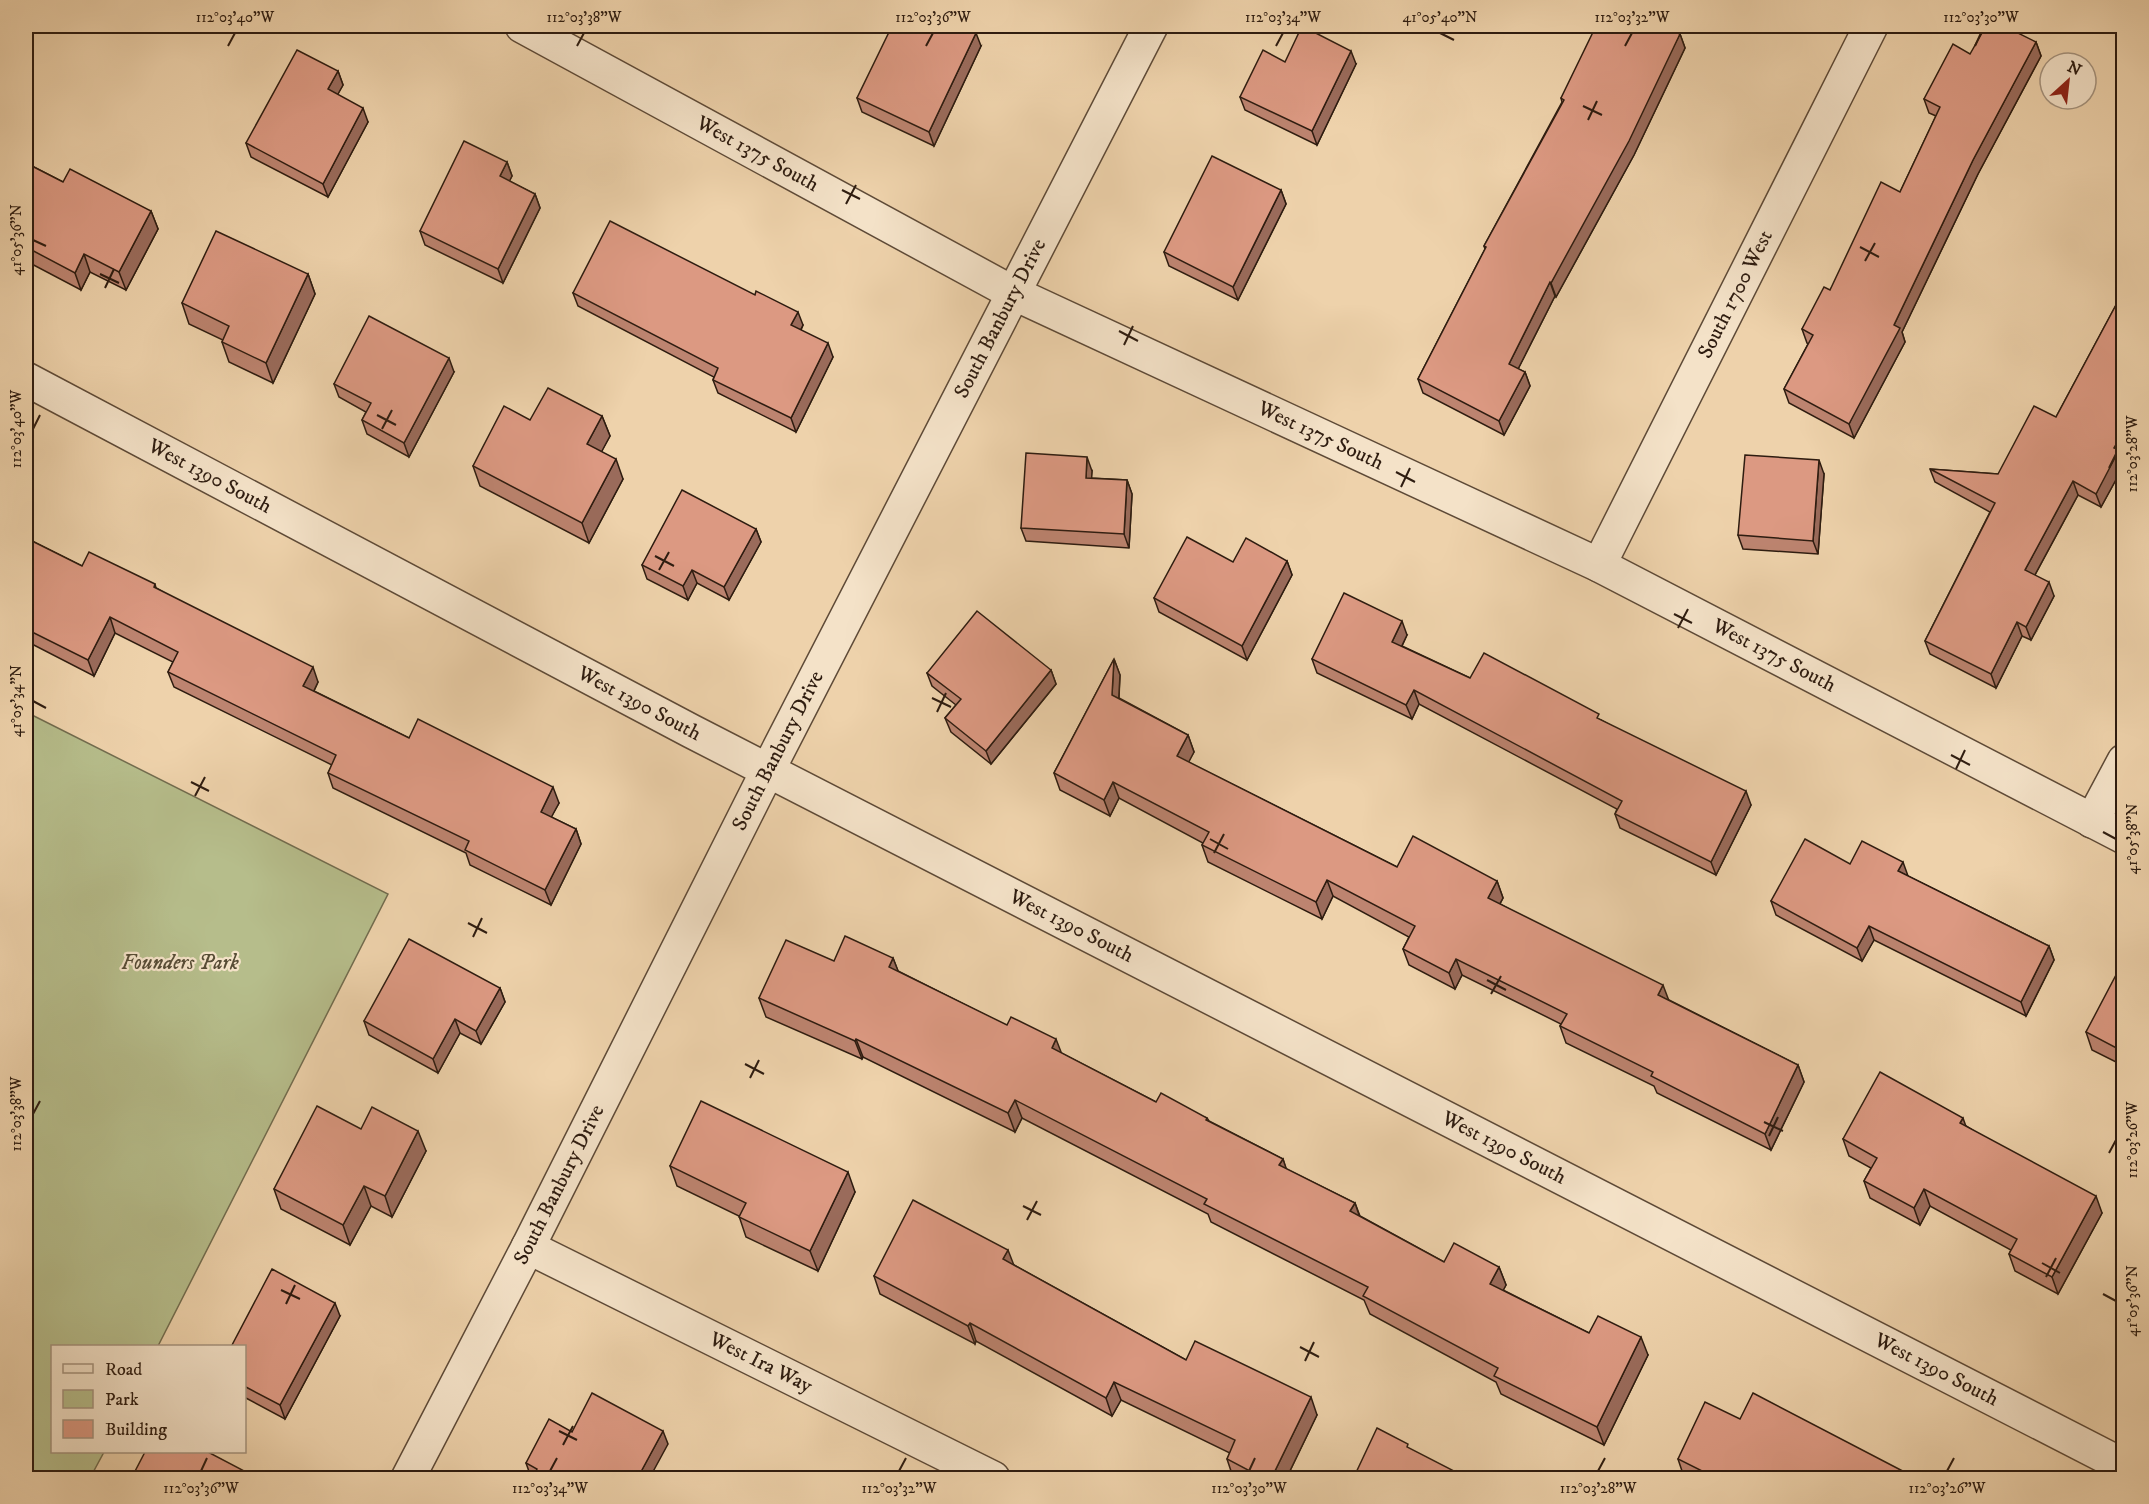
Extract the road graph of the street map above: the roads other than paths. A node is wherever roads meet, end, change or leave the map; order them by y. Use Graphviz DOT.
graph roads {
  1 [pos="522,26"];
  2 [pos="1151,26"];
  3 [pos="1871,26"];
  4 [pos="1013,293"];
  5 [pos="26,379"];
  6 [pos="1599,565"];
  7 [pos="2124,761"];
  8 [pos="768,770"];
  9 [pos="2092,821"];
  10 [pos="2124,837"];
  11 [pos="528,1247"];
  12 [pos="2124,1466"];
  13 [pos="408,1479"];
  14 [pos="993,1479"];
  1 -- 4 [label="street, West 1375 South"];
  2 -- 4 [label="street, South Banbury Drive"];
  3 -- 6 [label="street, South 1700 West"];
  4 -- 6 [label="street, West 1375 South"];
  4 -- 8 [label="street, South Banbury Drive"];
  5 -- 8 [label="street, West 1390 South"];
  6 -- 9 [label="street, West 1375 South"];
  7 -- 9 [label="street"];
  8 -- 11 [label="street, South Banbury Drive"];
  8 -- 12 [label="street, West 1390 South"];
  9 -- 10 [label="street, West 1375 South"];
  11 -- 13 [label="street, South Banbury Drive"];
  11 -- 14 [label="street, West Ira Way"];
}
